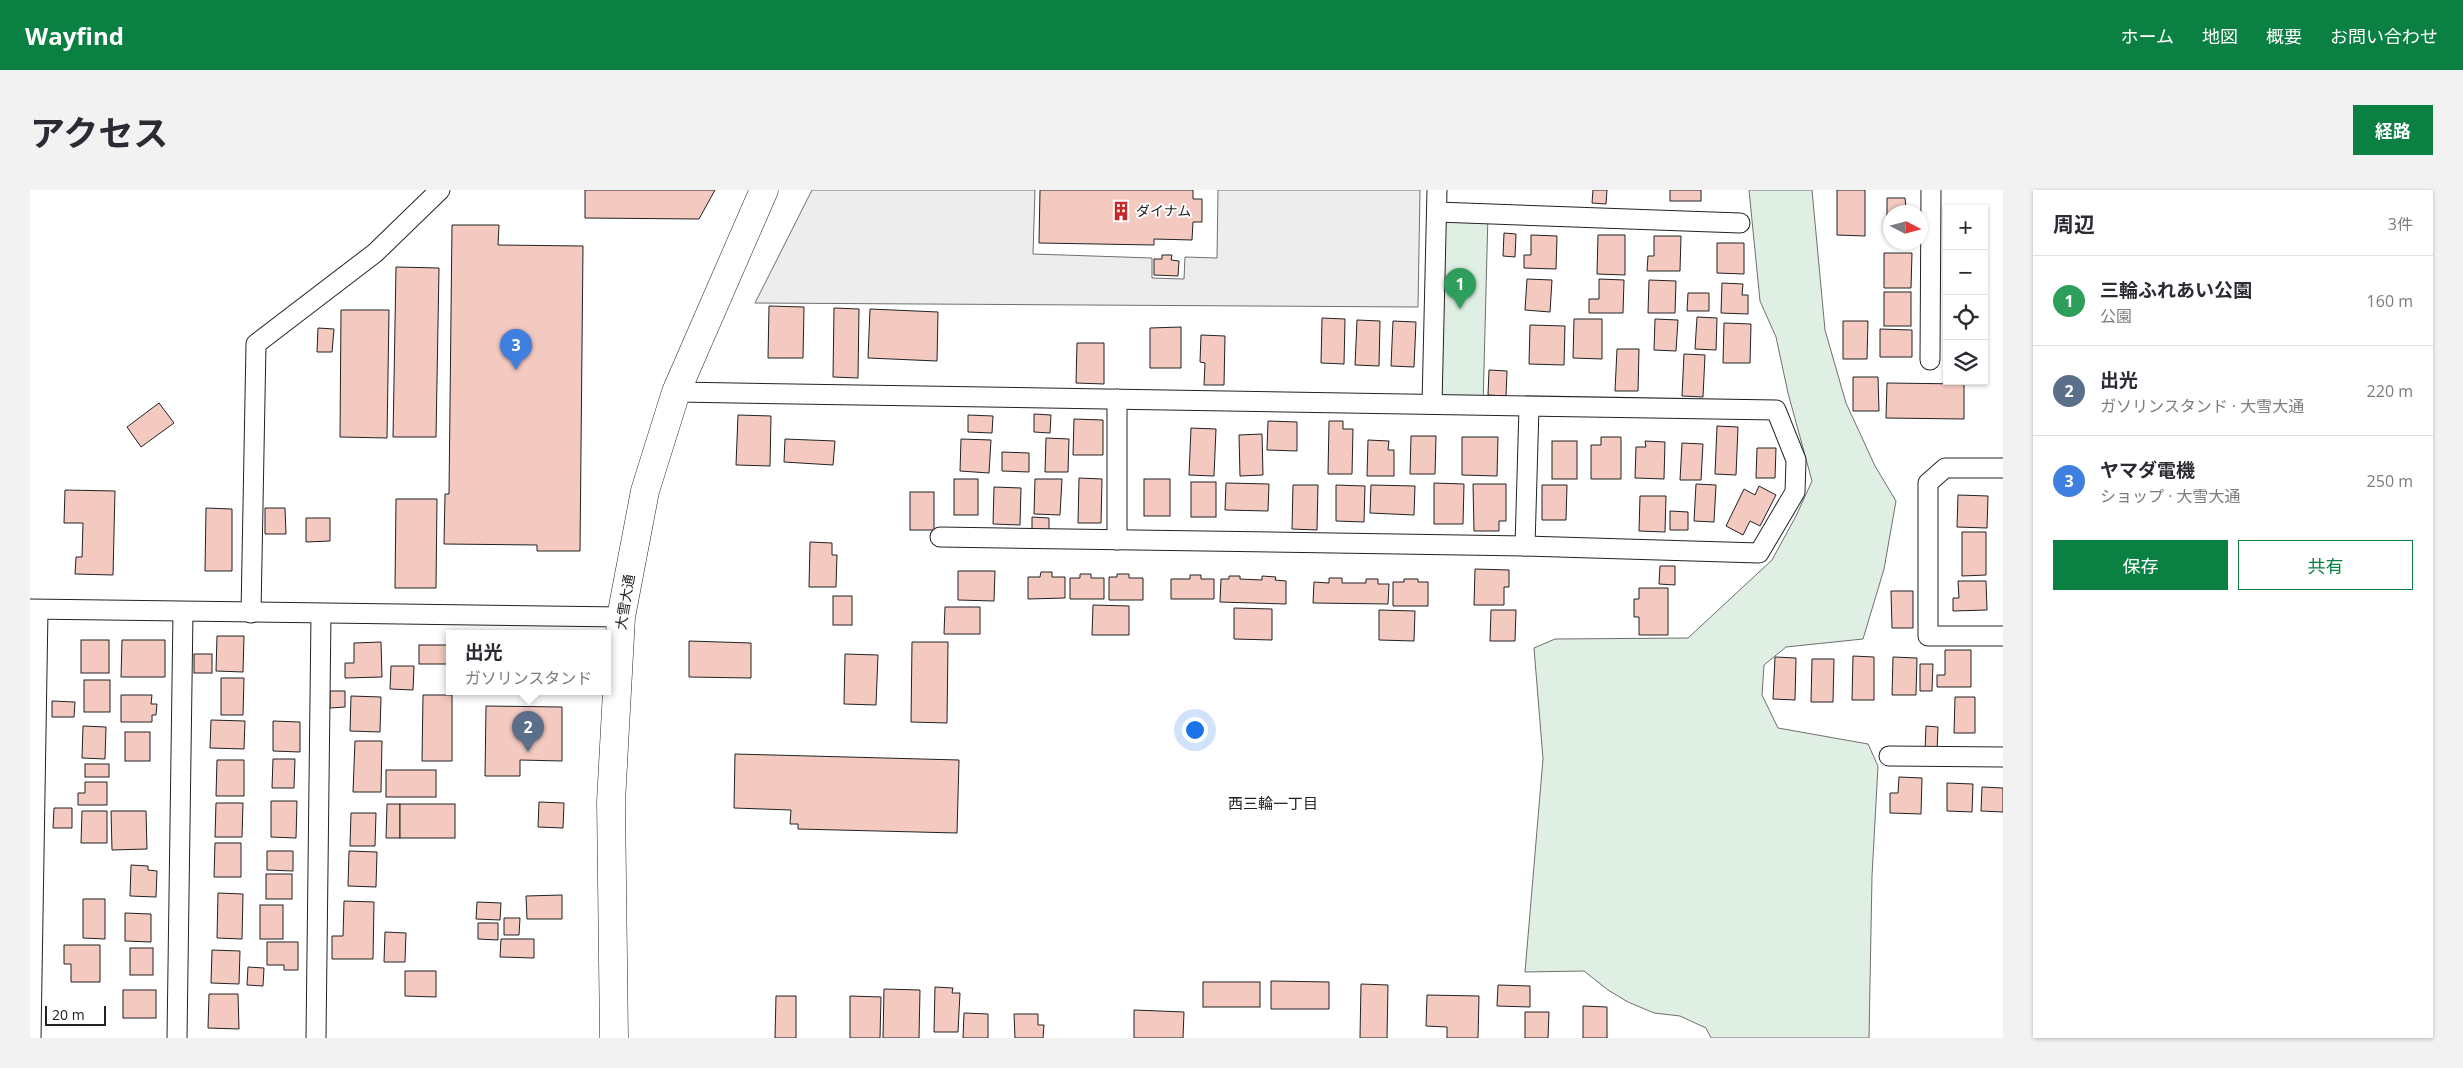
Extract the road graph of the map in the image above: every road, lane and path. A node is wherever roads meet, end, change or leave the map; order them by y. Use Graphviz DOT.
graph roads {
  1 [pos="440,190"];
  2 [pos="764,190"];
  3 [pos="1437,190"];
  4 [pos="1931,190"];
  5 [pos="1436,212"];
  6 [pos="1740,223"];
  7 [pos="1930,360"];
  8 [pos="676,392"];
  9 [pos="1117,399"];
  10 [pos="1432,404"];
  11 [pos="1529,407"];
  12 [pos="2003,468"];
  13 [pos="940,537"];
  14 [pos="1117,540"];
  15 [pos="1525,546"];
  16 [pos="34,610"];
  17 [pos="183,612"];
  18 [pos="251,613"];
  19 [pos="321,614"];
  20 [pos="621,617"];
  21 [pos="2003,636"];
  22 [pos="1889,756"];
  23 [pos="2003,758"];
  24 [pos="31,870"];
  25 [pos="31,1038"];
  26 [pos="177,1038"];
  27 [pos="316,1038"];
  28 [pos="614,1038"];
  1 -- 18 [label="street"];
  2 -- 8 [label="highway, 大雪大通"];
  3 -- 5 [label="street"];
  4 -- 7 [label="street"];
  5 -- 6 [label="street"];
  5 -- 10 [label="street"];
  8 -- 9 [label="street"];
  8 -- 20 [label="highway, 大雪大通"];
  9 -- 10 [label="street"];
  9 -- 14 [label="street"];
  10 -- 11 [label="street"];
  11 -- 15 [label="street"];
  11 -- 15 [label="street"];
  12 -- 21 [label="street"];
  13 -- 14 [label="street"];
  14 -- 15 [label="street"];
  16 -- 17 [label="street"];
  16 -- 24 [label="street"];
  17 -- 18 [label="street"];
  17 -- 26 [label="street"];
  18 -- 19 [label="street"];
  19 -- 20 [label="street"];
  19 -- 27 [label="street"];
  20 -- 28 [label="highway, 大雪大通"];
  22 -- 23 [label="street"];
  24 -- 25 [label="street"];
}
